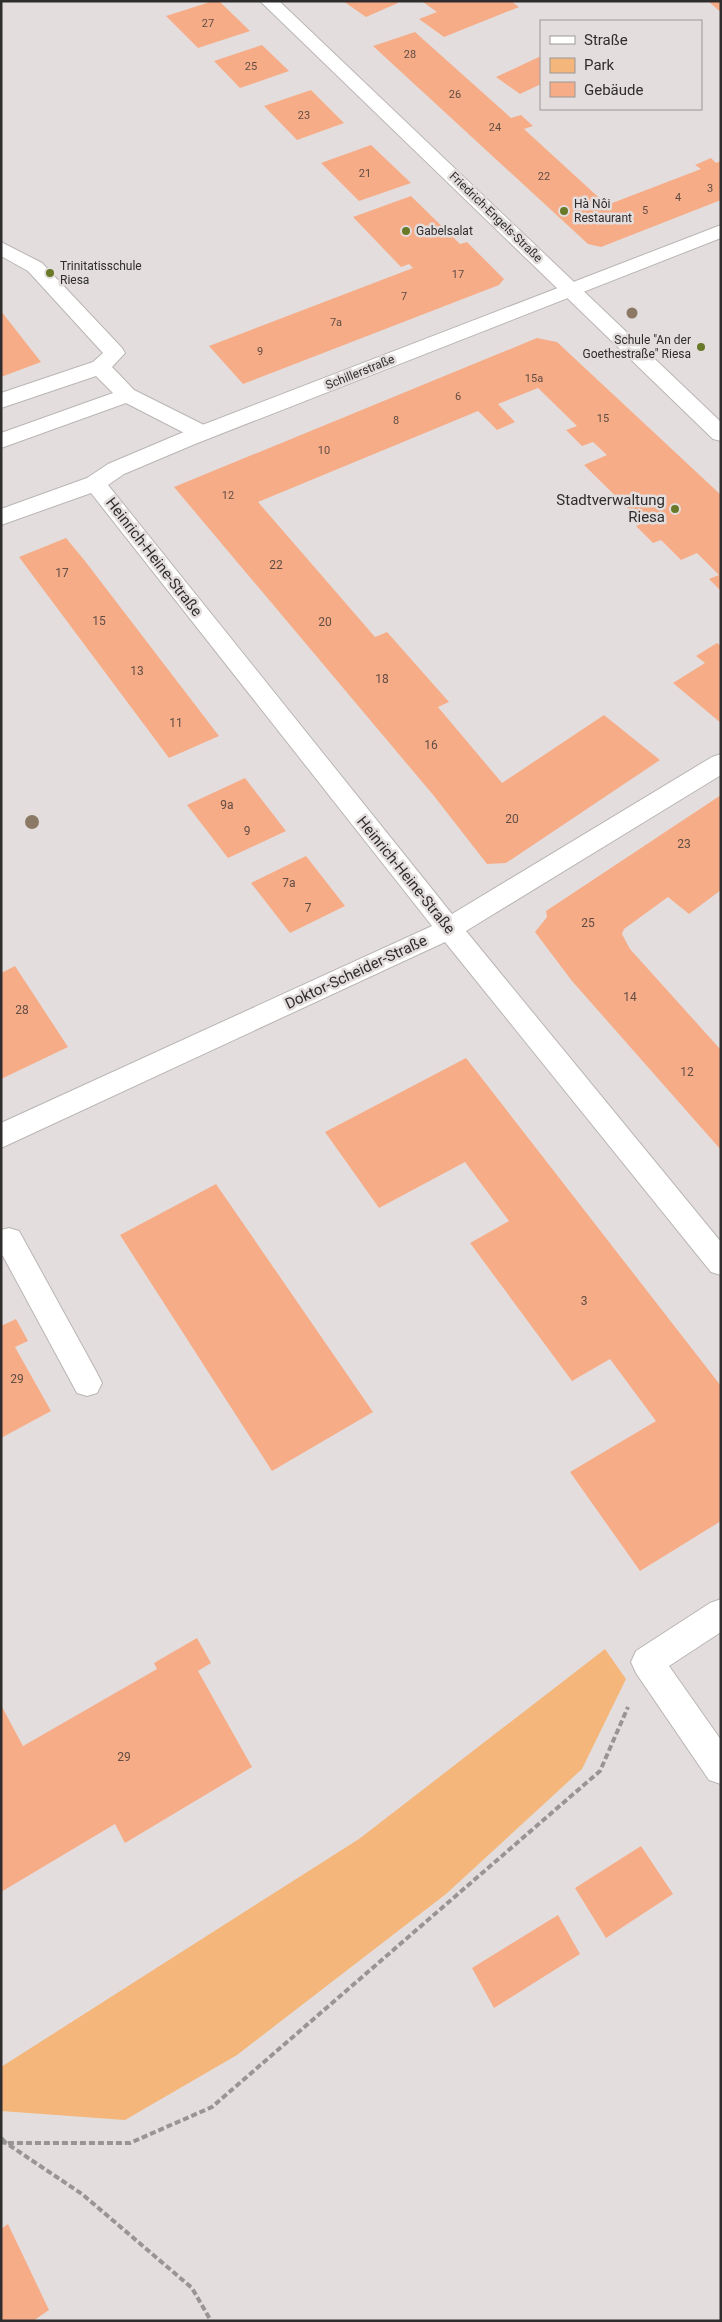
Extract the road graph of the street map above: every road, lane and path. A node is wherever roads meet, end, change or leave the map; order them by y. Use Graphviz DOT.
graph roads {
  1 [pos="269,1"];
  2 [pos="721,231"];
  3 [pos="1,248"];
  4 [pos="571,289"];
  5 [pos="100,367"];
  6 [pos="127,395"];
  7 [pos="1,401"];
  8 [pos="202,434"];
  9 [pos="721,434"];
  10 [pos="1,440"];
  11 [pos="95,483"];
  12 [pos="1,517"];
  13 [pos="721,763"];
  14 [pos="449,929"];
  15 [pos="1,1136"];
  16 [pos="1,1244"];
  17 [pos="721,1263"];
  18 [pos="87,1383"];
  19 [pos="721,1614"];
  20 [pos="647,1662"];
  21 [pos="721,1768"];
  22 [pos="1,2138"];
  23 [pos="4,2142"];
  24 [pos="211,2321"];
  1 -- 4 [label="street, Friedrich-Engels-Straße"];
  2 -- 4 [label="street, Schillerstraße"];
  3 -- 5 [label="street"];
  4 -- 8 [label="street, Schillerstraße"];
  4 -- 9 [label="street, Friedrich-Engels-Straße"];
  5 -- 6 [label="street"];
  5 -- 7 [label="street"];
  6 -- 8 [label="street"];
  6 -- 10 [label="street"];
  8 -- 11 [label="street, Schillerstraße"];
  11 -- 12 [label="street, Schillerstraße"];
  11 -- 14 [label="street, Heinrich-Heine-Straße"];
  13 -- 14 [label="street, Doktor-Scheider-Straße"];
  14 -- 15 [label="street, Doktor-Scheider-Straße"];
  14 -- 17 [label="street, Heinrich-Heine-Straße"];
  16 -- 18 [label="street"];
  19 -- 20 [label="street"];
  20 -- 21 [label="street"];
  20 -- 23 [label="path"];
  22 -- 23 [label="path"];
  23 -- 24 [label="path"];
}
